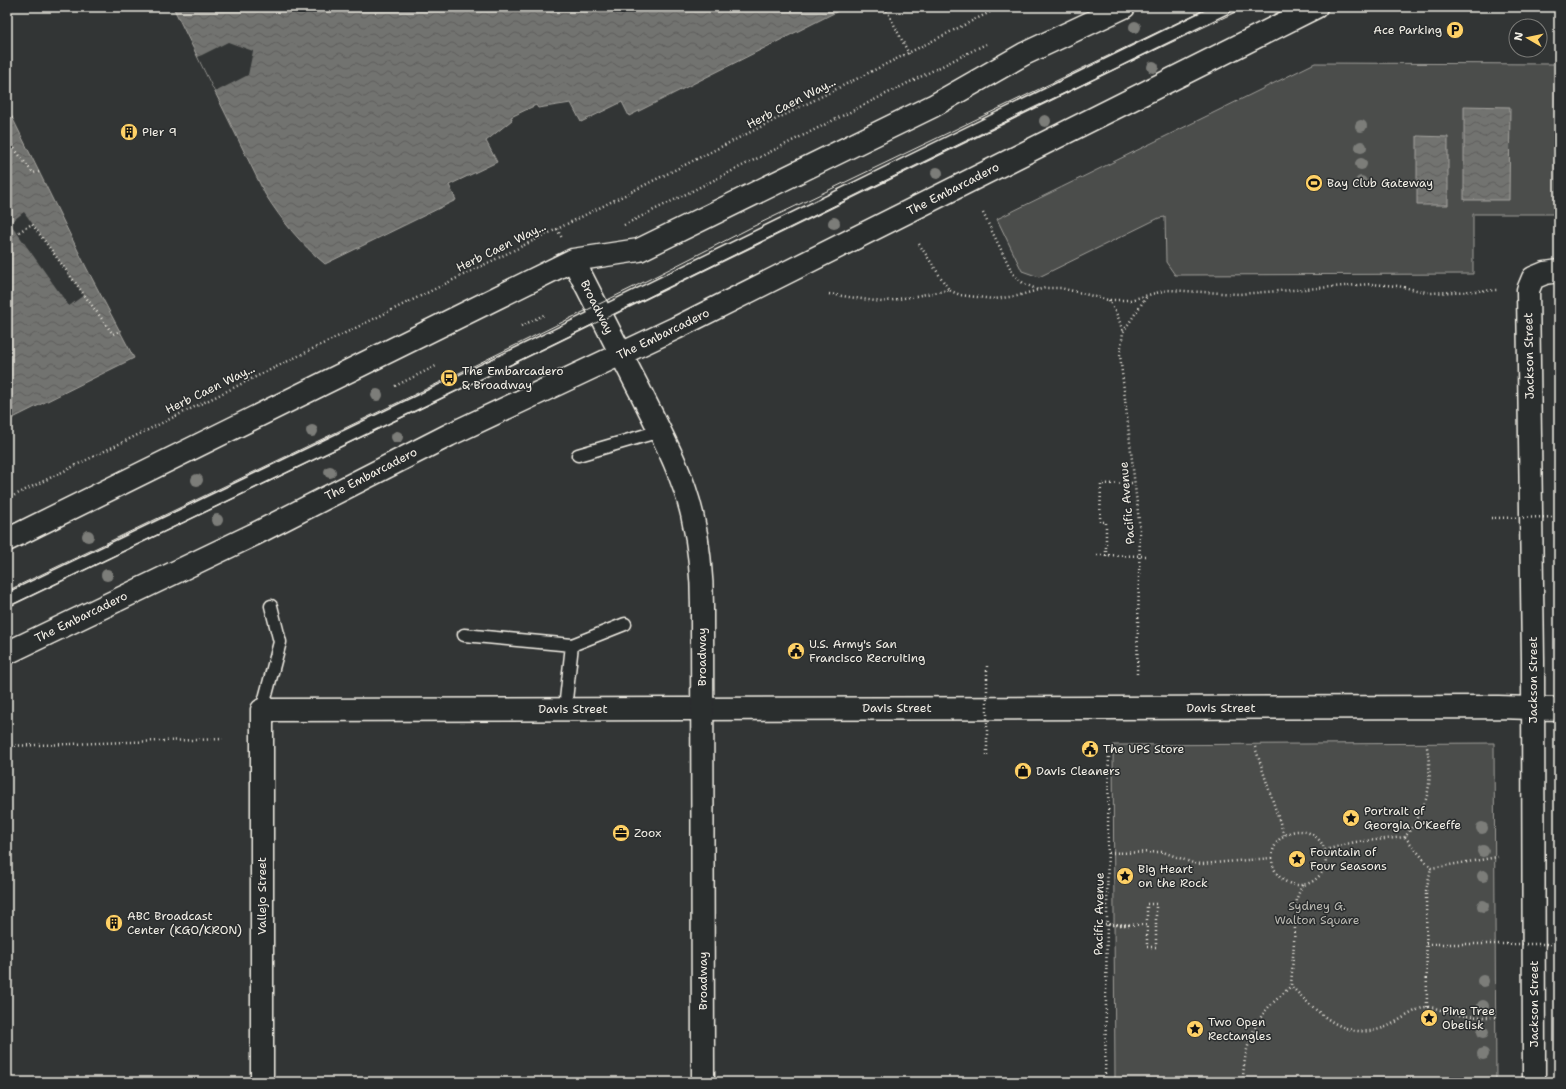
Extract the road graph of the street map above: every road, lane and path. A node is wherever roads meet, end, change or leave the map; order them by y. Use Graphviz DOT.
graph roads {
  1 [pos="885,7"];
  2 [pos="1000,7"];
  3 [pos="1124,7"];
  4 [pos="1226,7"];
  5 [pos="1316,7"];
  6 [pos="993,41"];
  7 [pos="909,54"];
  8 [pos="7,139"];
  9 [pos="39,172"];
  10 [pos="983,213"];
  11 [pos="626,224"];
  12 [pos="19,232"];
  13 [pos="919,244"];
  14 [pos="573,260"];
  15 [pos="1559,271"];
  16 [pos="949,290"];
  17 [pos="1038,290"];
  18 [pos="1497,290"];
  19 [pos="829,294"];
  20 [pos="1148,296"];
  21 [pos="1108,300"];
  22 [pos="600,314"];
  23 [pos="544,315"];
  24 [pos="521,326"];
  25 [pos="121,331"];
  26 [pos="1123,332"];
  27 [pos="622,355"];
  28 [pos="436,366"];
  29 [pos="396,386"];
  30 [pos="660,431"];
  31 [pos="578,455"];
  32 [pos="1135,483"];
  33 [pos="7,498"];
  34 [pos="1559,517"];
  35 [pos="1491,518"];
  36 [pos="7,540"];
  37 [pos="1097,555"];
  38 [pos="1106,556"];
  39 [pos="1146,556"];
  40 [pos="7,600"];
  41 [pos="271,606"];
  42 [pos="625,624"];
  43 [pos="464,635"];
  44 [pos="572,645"];
  45 [pos="7,653"];
  46 [pos="987,666"];
  47 [pos="1137,674"];
  48 [pos="565,709"];
  49 [pos="702,709"];
  50 [pos="1533,709"];
  51 [pos="1559,709"];
  52 [pos="262,710"];
  53 [pos="223,739"];
  54 [pos="7,746"];
  55 [pos="1109,747"];
  56 [pos="1255,747"];
  57 [pos="1427,747"];
  58 [pos="987,755"];
  59 [pos="1284,835"];
  60 [pos="1405,837"];
  61 [pos="1325,850"];
  62 [pos="1109,853"];
  63 [pos="1498,857"];
  64 [pos="1271,858"];
  65 [pos="1431,868"];
  66 [pos="1302,885"];
  67 [pos="1101,924"];
  68 [pos="1108,925"];
  69 [pos="1130,925"];
  70 [pos="1147,925"];
  71 [pos="1426,944"];
  72 [pos="1559,944"];
  73 [pos="1292,986"];
  74 [pos="1427,1007"];
  75 [pos="1498,1017"];
  76 [pos="262,1082"];
  77 [pos="703,1082"];
  78 [pos="1105,1082"];
  79 [pos="1243,1082"];
  80 [pos="1534,1082"];
  1 -- 7 [label="path"];
  2 -- 7 [label="path, Herb Caen Way..."];
  3 -- 14 [label="main road"];
  4 -- 22 [label="lane"];
  5 -- 27 [label="main road, The Embarcadero"];
  6 -- 11 [label="path"];
  7 -- 33 [label="path, Herb Caen Way..."];
  8 -- 9 [label="path"];
  10 -- 17 [label="path"];
  12 -- 25 [label="path"];
  13 -- 16 [label="path"];
  14 -- 22 [label="main road, Broadway"];
  14 -- 36 [label="main road"];
  15 -- 50 [label="main road, Jackson Street"];
  16 -- 17 [label="path"];
  16 -- 19 [label="path"];
  17 -- 21 [label="path"];
  18 -- 20 [label="path"];
  20 -- 21 [label="path"];
  20 -- 26 [label="path, Pacific Avenue"];
  21 -- 26 [label="path, Pacific Avenue"];
  22 -- 27 [label="main road, Broadway"];
  22 -- 40 [label="lane"];
  23 -- 24 [label="path"];
  26 -- 32 [label="path, Pacific Avenue"];
  27 -- 30 [label="main road, Broadway"];
  27 -- 45 [label="main road, The Embarcadero"];
  28 -- 29 [label="path"];
  30 -- 31 [label="lane"];
  30 -- 49 [label="main road, Broadway"];
  32 -- 38 [label="path"];
  32 -- 47 [label="path, Pacific Avenue"];
  34 -- 35 [label="path, bridge"];
  37 -- 38 [label="path, bridge"];
  38 -- 39 [label="path, bridge"];
  41 -- 52 [label="lane"];
  42 -- 44 [label="lane"];
  43 -- 44 [label="lane"];
  44 -- 48 [label="lane"];
  46 -- 58 [label="path, bridge"];
  48 -- 49 [label="main road, Davis Street"];
  48 -- 52 [label="main road, Davis Street"];
  49 -- 50 [label="main road, Davis Street"];
  49 -- 77 [label="main road, Broadway"];
  50 -- 51 [label="main road, Davis Street"];
  50 -- 80 [label="main road, Jackson Street"];
  52 -- 76 [label="main road, Vallejo Street"];
  53 -- 54 [label="path"];
  55 -- 62 [label="path, Pacific Avenue"];
  56 -- 59 [label="path"];
  57 -- 60 [label="path"];
  59 -- 61 [label="path"];
  59 -- 64 [label="path"];
  60 -- 61 [label="path"];
  60 -- 65 [label="path"];
  61 -- 66 [label="path"];
  62 -- 64 [label="path"];
  62 -- 68 [label="path, Pacific Avenue"];
  63 -- 65 [label="path"];
  64 -- 66 [label="path"];
  65 -- 71 [label="path"];
  66 -- 73 [label="path"];
  67 -- 70 [label="path, bridge"];
  68 -- 69 [label="path"];
  68 -- 78 [label="path, Pacific Avenue"];
  70 -- 70 [label="path"];
  71 -- 72 [label="path, bridge"];
  71 -- 74 [label="path"];
  73 -- 74 [label="path"];
  73 -- 79 [label="path"];
  74 -- 75 [label="path"];
}
